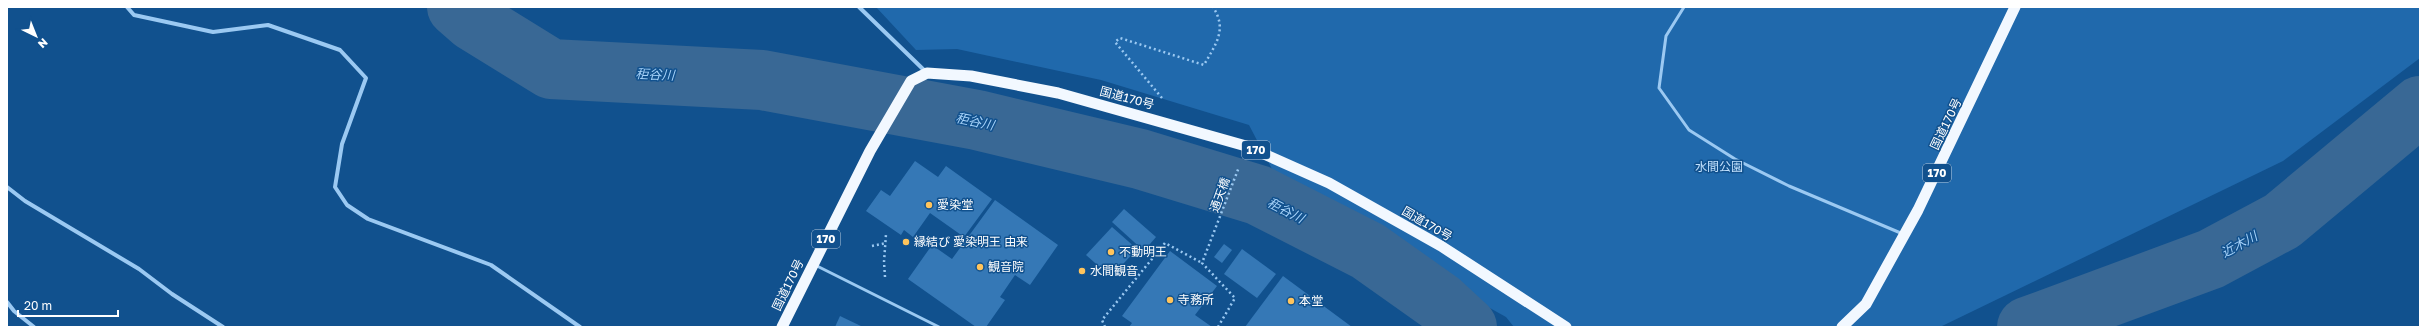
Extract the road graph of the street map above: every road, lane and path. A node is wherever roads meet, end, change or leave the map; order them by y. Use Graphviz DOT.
graph roads {
  1 [pos="127,7"];
  2 [pos="859,7"];
  3 [pos="1213,7"];
  4 [pos="1684,7"];
  5 [pos="2015,7"];
  6 [pos="927,73"];
  7 [pos="1169,123"];
  8 [pos="1238,169"];
  9 [pos="7,187"];
  10 [pos="886,234"];
  11 [pos="1904,235"];
  12 [pos="886,243"];
  13 [pos="872,246"];
  14 [pos="813,264"];
  15 [pos="1202,264"];
  16 [pos="7,302"];
  17 [pos="887,302"];
  18 [pos="34,327"];
  19 [pos="223,327"];
  20 [pos="580,327"];
  21 [pos="782,327"];
  22 [pos="939,327"];
  23 [pos="1105,327"];
  24 [pos="1218,327"];
  25 [pos="1566,327"];
  26 [pos="1842,327"];
  1 -- 20 [label="street"];
  2 -- 6 [label="street"];
  3 -- 7 [label="path"];
  4 -- 11 [label="lane"];
  5 -- 11 [label="highway, 国道170号 / 170"];
  6 -- 7 [label="highway, 国道170号 / 170"];
  6 -- 14 [label="highway, 国道170号 / 170"];
  7 -- 25 [label="highway, 国道170号 / 170"];
  8 -- 15 [label="path, 通天橋"];
  9 -- 19 [label="street"];
  10 -- 12 [label="path"];
  11 -- 26 [label="highway, 国道170号 / 170"];
  12 -- 13 [label="path"];
  12 -- 17 [label="path"];
  14 -- 17 [label="lane"];
  14 -- 21 [label="highway, 国道170号 / 170"];
  15 -- 23 [label="path"];
  15 -- 24 [label="path"];
  16 -- 18 [label="street"];
  17 -- 22 [label="lane"];
}
